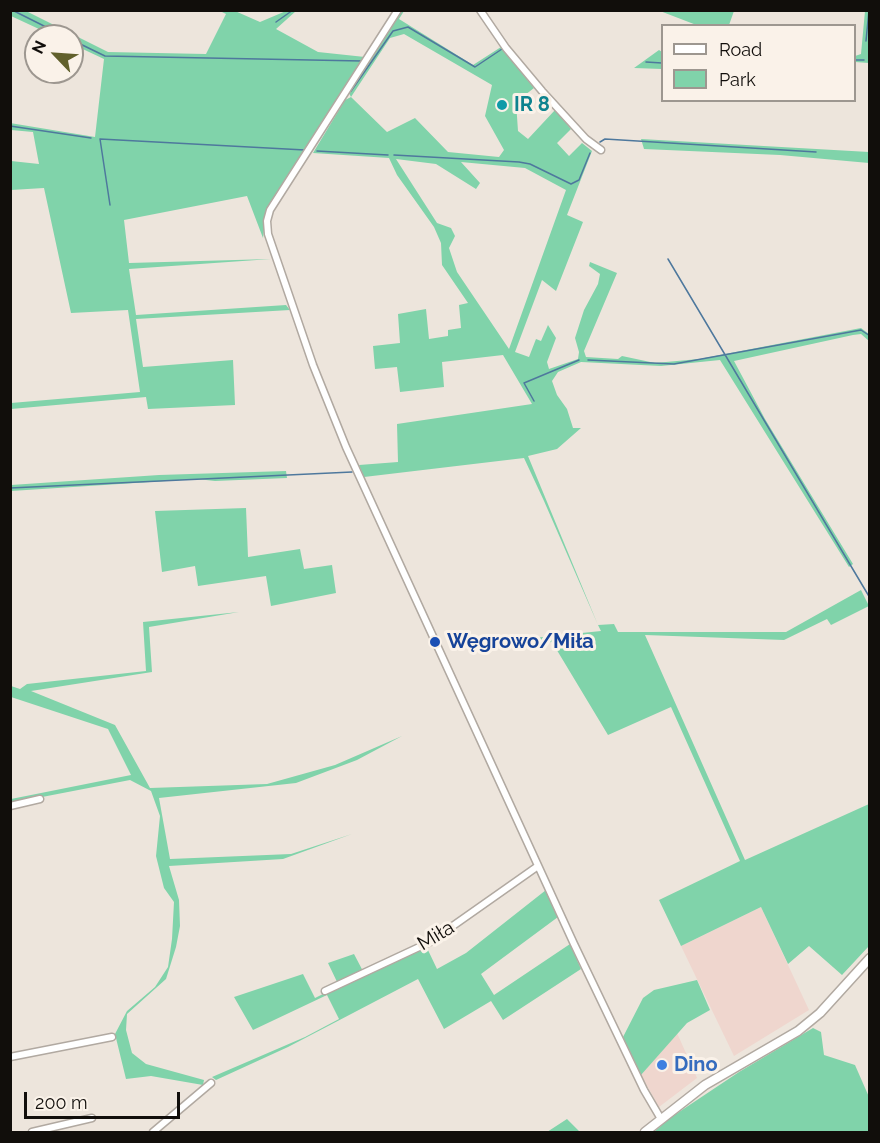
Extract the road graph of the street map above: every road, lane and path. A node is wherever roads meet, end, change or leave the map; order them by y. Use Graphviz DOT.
graph roads {
  1 [pos="398,10"];
  2 [pos="480,10"];
  3 [pos="601,150"];
  4 [pos="40,799"];
  5 [pos="10,806"];
  6 [pos="538,866"];
  7 [pos="870,958"];
  8 [pos="325,991"];
  9 [pos="112,1037"];
  10 [pos="10,1057"];
  11 [pos="211,1083"];
  12 [pos="92,1119"];
  13 [pos="661,1119"];
  14 [pos="32,1132"];
  15 [pos="153,1132"];
  16 [pos="645,1132"];
  1 -- 6 [label="street"];
  2 -- 3 [label="street"];
  4 -- 5 [label="street"];
  6 -- 8 [label="street, Miła"];
  6 -- 13 [label="street"];
  7 -- 13 [label="main road"];
  9 -- 10 [label="street"];
  11 -- 15 [label="street"];
  12 -- 14 [label="street"];
  13 -- 16 [label="main road"];
}
